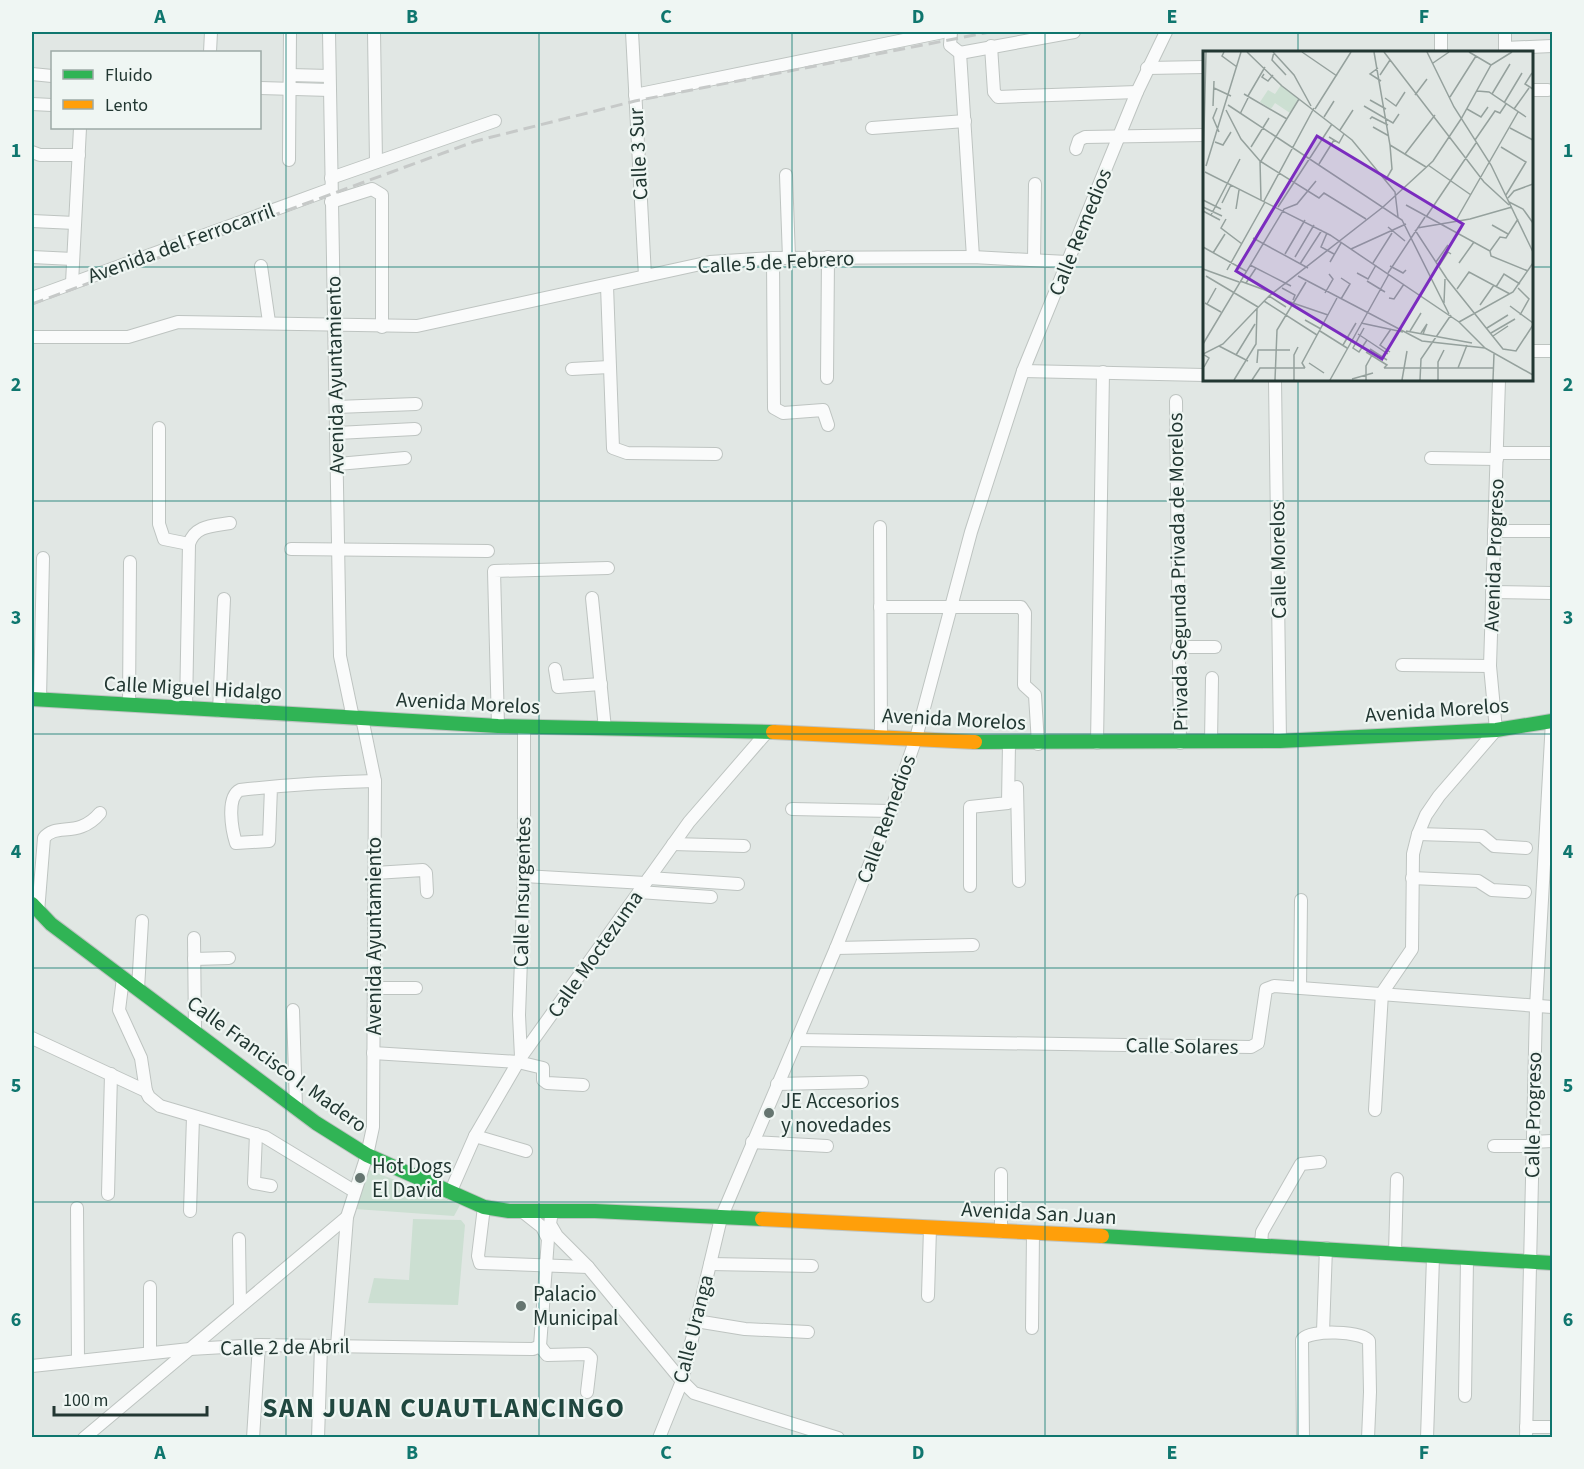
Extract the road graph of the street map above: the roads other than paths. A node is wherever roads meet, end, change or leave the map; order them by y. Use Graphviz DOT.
graph roads {
  1 [pos="211,32"];
  2 [pos="290,32"];
  3 [pos="329,32"];
  4 [pos="374,32"];
  5 [pos="632,32"];
  6 [pos="943,32"];
  7 [pos="951,32"];
  8 [pos="1074,32"];
  9 [pos="1166,32"];
  10 [pos="1441,32"];
  11 [pos="1505,32"];
  12 [pos="991,46"];
  13 [pos="1552,46"];
  14 [pos="1505,50"];
  15 [pos="210,51"];
  16 [pos="1441,51"];
  17 [pos="960,53"];
  18 [pos="1203,68"];
  19 [pos="1148,69"];
  20 [pos="32,74"];
  21 [pos="290,75"];
  22 [pos="329,75"];
  23 [pos="51,76"];
  24 [pos="261,88"];
  25 [pos="289,89"];
  26 [pos="330,90"];
  27 [pos="1533,90"];
  28 [pos="1548,90"];
  29 [pos="1137,92"];
  30 [pos="635,95"];
  31 [pos="32,104"];
  32 [pos="51,105"];
  33 [pos="495,121"];
  34 [pos="965,121"];
  35 [pos="872,128"];
  36 [pos="80,129"];
  37 [pos="1203,135"];
  38 [pos="1120,136"];
  39 [pos="1076,149"];
  40 [pos="32,152"];
  41 [pos="78,155"];
  42 [pos="289,160"];
  43 [pos="376,162"];
  44 [pos="786,175"];
  45 [pos="331,183"];
  46 [pos="1035,184"];
  47 [pos="331,202"];
  48 [pos="32,221"];
  49 [pos="75,223"];
  50 [pos="32,257"];
  51 [pos="828,257"];
  52 [pos="973,257"];
  53 [pos="773,258"];
  54 [pos="789,258"];
  55 [pos="73,259"];
  56 [pos="1035,260"];
  57 [pos="1067,262"];
  58 [pos="261,266"];
  59 [pos="645,276"];
  60 [pos="72,283"];
  61 [pos="608,286"];
  62 [pos="32,298"];
  63 [pos="269,322"];
  64 [pos="334,325"];
  65 [pos="382,327"];
  66 [pos="32,337"];
  67 [pos="1533,351"];
  68 [pos="1552,351"];
  69 [pos="609,367"];
  70 [pos="572,369"];
  71 [pos="1023,371"];
  72 [pos="1103,372"];
  73 [pos="1203,375"];
  74 [pos="826,378"];
  75 [pos="1275,381"];
  76 [pos="1499,381"];
  77 [pos="1176,401"];
  78 [pos="416,404"];
  79 [pos="336,407"];
  80 [pos="828,425"];
  81 [pos="159,428"];
  82 [pos="415,429"];
  83 [pos="337,433"];
  84 [pos="1552,453"];
  85 [pos="717,454"];
  86 [pos="1497,456"];
  87 [pos="405,458"];
  88 [pos="1431,458"];
  89 [pos="338,464"];
  90 [pos="230,523"];
  91 [pos="880,527"];
  92 [pos="1494,531"];
  93 [pos="1552,531"];
  94 [pos="189,544"];
  95 [pos="291,549"];
  96 [pos="339,549"];
  97 [pos="488,551"];
  98 [pos="43,558"];
  99 [pos="129,562"];
  100 [pos="608,568"];
  101 [pos="1492,592"];
  102 [pos="1552,593"];
  103 [pos="592,598"];
  104 [pos="224,599"];
  105 [pos="880,607"];
  106 [pos="950,607"];
  107 [pos="1177,647"];
  108 [pos="1215,647"];
  109 [pos="1402,665"];
  110 [pos="1490,666"];
  111 [pos="555,669"];
  112 [pos="1212,678"];
  113 [pos="601,684"];
  114 [pos="36,699"];
  115 [pos="129,705"];
  116 [pos="186,709"];
  117 [pos="219,711"];
  118 [pos="357,718"];
  119 [pos="1552,721"];
  120 [pos="498,726"];
  121 [pos="524,727"];
  122 [pos="604,729"];
  123 [pos="1496,730"];
  124 [pos="767,732"];
  125 [pos="881,736"];
  126 [pos="916,738"];
  127 [pos="1280,741"];
  128 [pos="1180,742"];
  129 [pos="1212,742"];
  130 [pos="1097,743"];
  131 [pos="1013,744"];
  132 [pos="1038,744"];
  133 [pos="375,781"];
  134 [pos="271,787"];
  135 [pos="792,809"];
  136 [pos="891,810"];
  137 [pos="100,813"];
  138 [pos="1418,834"];
  139 [pos="673,844"];
  140 [pos="744,846"];
  141 [pos="1526,848"];
  142 [pos="375,873"];
  143 [pos="524,876"];
  144 [pos="1412,878"];
  145 [pos="1019,881"];
  146 [pos="644,884"];
  147 [pos="738,884"];
  148 [pos="970,886"];
  149 [pos="427,892"];
  150 [pos="1525,892"];
  151 [pos="711,897"];
  152 [pos="1301,900"];
  153 [pos="35,908"];
  154 [pos="142,921"];
  155 [pos="194,938"];
  156 [pos="973,945"];
  157 [pos="836,948"];
  158 [pos="229,958"];
  159 [pos="194,959"];
  160 [pos="123,978"];
  161 [pos="374,988"];
  162 [pos="416,988"];
  163 [pos="1300,988"];
  164 [pos="138,989"];
  165 [pos="1382,993"];
  166 [pos="1536,1007"];
  167 [pos="1552,1007"];
  168 [pos="293,1010"];
  169 [pos="195,1031"];
  170 [pos="32,1038"];
  171 [pos="798,1040"];
  172 [pos="373,1053"];
  173 [pos="520,1060"];
  174 [pos="111,1074"];
  175 [pos="862,1082"];
  176 [pos="777,1084"];
  177 [pos="583,1086"];
  178 [pos="146,1091"];
  179 [pos="296,1107"];
  180 [pos="1375,1110"];
  181 [pos="193,1117"];
  182 [pos="256,1134"];
  183 [pos="475,1136"];
  184 [pos="1552,1141"];
  185 [pos="752,1142"];
  186 [pos="1533,1144"];
  187 [pos="827,1146"];
  188 [pos="1494,1146"];
  189 [pos="526,1151"];
  190 [pos="367,1155"];
  191 [pos="1320,1162"];
  192 [pos="1001,1174"];
  193 [pos="1397,1179"];
  194 [pos="271,1186"];
  195 [pos="354,1191"];
  196 [pos="450,1193"];
  197 [pos="108,1194"];
  198 [pos="484,1207"];
  199 [pos="77,1208"];
  200 [pos="190,1211"];
  201 [pos="552,1211"];
  202 [pos="523,1212"];
  203 [pos="347,1217"];
  204 [pos="721,1218"];
  205 [pos="930,1228"];
  206 [pos="1001,1232"];
  207 [pos="1033,1233"];
  208 [pos="239,1239"];
  209 [pos="1261,1244"];
  210 [pos="1326,1248"];
  211 [pos="1395,1253"];
  212 [pos="1433,1257"];
  213 [pos="1467,1259"];
  214 [pos="1530,1262"];
  215 [pos="1552,1263"];
  216 [pos="710,1264"];
  217 [pos="546,1266"];
  218 [pos="812,1266"];
  219 [pos="588,1267"];
  220 [pos="150,1287"];
  221 [pos="928,1296"];
  222 [pos="240,1306"];
  223 [pos="696,1321"];
  224 [pos="1032,1328"];
  225 [pos="808,1332"];
  226 [pos="1323,1332"];
  227 [pos="259,1345"];
  228 [pos="321,1346"];
  229 [pos="336,1346"];
  230 [pos="540,1346"];
  231 [pos="190,1349"];
  232 [pos="150,1353"];
  233 [pos="78,1361"];
  234 [pos="32,1366"];
  235 [pos="682,1381"];
  236 [pos="587,1392"];
  237 [pos="1465,1396"];
  238 [pos="1552,1427"];
  239 [pos="1526,1432"];
  240 [pos="831,1436"];
  241 [pos="84,1437"];
  242 [pos="253,1437"];
  243 [pos="318,1437"];
  244 [pos="659,1437"];
  245 [pos="1303,1437"];
  246 [pos="1368,1437"];
  247 [pos="1427,1437"];
  1 -- 15 [label="street"];
  2 -- 21 [label="street"];
  3 -- 22 [label="street, Avenida Ayuntamiento"];
  4 -- 43 [label="street"];
  5 -- 30 [label="street, Calle 3 Sur"];
  6 -- 30 [label="street"];
  7 -- 17 [label="street"];
  8 -- 12 [label="street"];
  9 -- 19 [label="street, Calle Remedios"];
  10 -- 16 [label="street"];
  11 -- 14 [label="street"];
  12 -- 17 [label="street"];
  12 -- 29 [label="street"];
  13 -- 14 [label="street"];
  17 -- 34 [label="street"];
  18 -- 19 [label="street"];
  19 -- 29 [label="street, Calle Remedios"];
  20 -- 23 [label="street"];
  21 -- 22 [label="street"];
  21 -- 25 [label="street"];
  22 -- 26 [label="street, Avenida Ayuntamiento"];
  24 -- 25 [label="street"];
  25 -- 26 [label="street"];
  25 -- 42 [label="street"];
  26 -- 45 [label="street, Avenida Ayuntamiento"];
  27 -- 28 [label="street"];
  29 -- 38 [label="street, Calle Remedios"];
  30 -- 59 [label="street, Calle 3 Sur"];
  31 -- 32 [label="street"];
  33 -- 43 [label="street, Avenida del Ferrocarril"];
  34 -- 35 [label="street"];
  34 -- 52 [label="street"];
  36 -- 41 [label="street"];
  37 -- 38 [label="street"];
  38 -- 39 [label="street"];
  38 -- 57 [label="street, Calle Remedios"];
  40 -- 41 [label="street"];
  41 -- 49 [label="street"];
  43 -- 45 [label="street, Avenida del Ferrocarril"];
  44 -- 54 [label="street"];
  45 -- 47 [label="street, Avenida Ayuntamiento"];
  45 -- 60 [label="street, Avenida del Ferrocarril"];
  46 -- 56 [label="street"];
  47 -- 64 [label="street, Avenida Ayuntamiento"];
  47 -- 65 [label="street"];
  48 -- 49 [label="street"];
  49 -- 55 [label="street"];
  50 -- 55 [label="street"];
  51 -- 52 [label="street, Calle 5 de Febrero"];
  51 -- 54 [label="street, Calle 5 de Febrero"];
  51 -- 74 [label="street"];
  52 -- 56 [label="street, Calle 5 de Febrero"];
  53 -- 54 [label="street, Calle 5 de Febrero"];
  53 -- 59 [label="street, Calle 5 de Febrero"];
  53 -- 80 [label="street"];
  55 -- 60 [label="street"];
  56 -- 57 [label="street, Calle 5 de Febrero"];
  57 -- 71 [label="street, Calle Remedios"];
  58 -- 63 [label="street"];
  59 -- 61 [label="street, Calle 5 de Febrero"];
  60 -- 62 [label="street, Avenida del Ferrocarril"];
  61 -- 65 [label="street, Calle 5 de Febrero"];
  61 -- 69 [label="street"];
  63 -- 64 [label="street, Calle 5 de Febrero"];
  63 -- 66 [label="street, Calle 5 de Febrero"];
  64 -- 65 [label="street, Calle 5 de Febrero"];
  64 -- 79 [label="street, Avenida Ayuntamiento"];
  67 -- 68 [label="street"];
  69 -- 70 [label="street"];
  69 -- 85 [label="street"];
  71 -- 72 [label="street"];
  71 -- 106 [label="street, Calle Remedios"];
  72 -- 73 [label="street"];
  72 -- 130 [label="street"];
  75 -- 127 [label="street, Calle Morelos"];
  76 -- 86 [label="street, Avenida Progreso"];
  77 -- 107 [label="street, Privada Segunda Privada de Morelos"];
  78 -- 79 [label="street"];
  79 -- 83 [label="street, Avenida Ayuntamiento"];
  81 -- 94 [label="street"];
  82 -- 83 [label="street"];
  83 -- 89 [label="street, Avenida Ayuntamiento"];
  84 -- 86 [label="street"];
  86 -- 88 [label="street"];
  86 -- 92 [label="street, Avenida Progreso"];
  87 -- 89 [label="street"];
  89 -- 96 [label="street, Avenida Ayuntamiento"];
  90 -- 94 [label="street"];
  91 -- 105 [label="street"];
  92 -- 93 [label="street"];
  92 -- 101 [label="street, Avenida Progreso"];
  94 -- 116 [label="street"];
  95 -- 96 [label="street"];
  96 -- 97 [label="street"];
  96 -- 118 [label="street, Avenida Ayuntamiento"];
  98 -- 114 [label="street"];
  99 -- 115 [label="street"];
  100 -- 120 [label="street"];
  101 -- 102 [label="street"];
  101 -- 110 [label="street, Avenida Progreso"];
  103 -- 113 [label="street"];
  104 -- 117 [label="street"];
  105 -- 106 [label="street"];
  105 -- 125 [label="street"];
  106 -- 126 [label="street, Calle Remedios"];
  106 -- 132 [label="street"];
  107 -- 108 [label="street"];
  107 -- 128 [label="street, Privada Segunda Privada de Morelos"];
  109 -- 110 [label="street"];
  110 -- 123 [label="street, Avenida Progreso"];
  111 -- 113 [label="street"];
  112 -- 129 [label="street"];
  113 -- 122 [label="street"];
  114 -- 115 [label="street, Calle Miguel Hidalgo"];
  115 -- 116 [label="street, Calle Miguel Hidalgo"];
  116 -- 117 [label="street, Calle Miguel Hidalgo"];
  117 -- 118 [label="street, Calle Miguel Hidalgo"];
  118 -- 120 [label="street, Avenida Morelos"];
  118 -- 133 [label="street, Avenida Ayuntamiento"];
  119 -- 123 [label="street, Avenida Morelos"];
  119 -- 166 [label="street, Calle Progreso"];
  120 -- 121 [label="street, Avenida Morelos"];
  121 -- 122 [label="street, Avenida Morelos"];
  121 -- 143 [label="street, Calle Insurgentes"];
  122 -- 124 [label="street, Avenida Morelos"];
  123 -- 127 [label="street, Avenida Morelos"];
  123 -- 138 [label="street"];
  124 -- 125 [label="street, Avenida Morelos"];
  124 -- 139 [label="street, Calle Moctezuma"];
  125 -- 126 [label="street, Avenida Morelos"];
  126 -- 131 [label="street, Avenida Morelos"];
  126 -- 136 [label="street, Calle Remedios"];
  127 -- 129 [label="street, Avenida Morelos"];
  128 -- 129 [label="street, Avenida Morelos"];
  128 -- 130 [label="street, Avenida Morelos"];
  130 -- 132 [label="street, Avenida Morelos"];
  131 -- 132 [label="street, Avenida Morelos"];
  131 -- 145 [label="street"];
  131 -- 148 [label="street"];
  133 -- 134 [label="street"];
  133 -- 142 [label="street, Avenida Ayuntamiento"];
  134 -- 134 [label="street"];
  135 -- 136 [label="street"];
  136 -- 157 [label="street, Calle Remedios"];
  137 -- 153 [label="street"];
  138 -- 141 [label="street"];
  138 -- 144 [label="street"];
  139 -- 140 [label="street"];
  139 -- 146 [label="street, Calle Moctezuma"];
  142 -- 149 [label="street"];
  142 -- 161 [label="street, Avenida Ayuntamiento"];
  143 -- 146 [label="street"];
  143 -- 173 [label="street, Calle Insurgentes"];
  144 -- 150 [label="street"];
  144 -- 165 [label="street"];
  146 -- 147 [label="street"];
  146 -- 151 [label="street"];
  146 -- 173 [label="street, Calle Moctezuma"];
  152 -- 163 [label="street"];
  153 -- 160 [label="street, Calle Francisco I. Madero"];
  154 -- 164 [label="street"];
  155 -- 159 [label="street"];
  156 -- 157 [label="street"];
  157 -- 171 [label="street, Calle Remedios"];
  158 -- 159 [label="street"];
  159 -- 169 [label="street"];
  160 -- 164 [label="street, Calle Francisco I. Madero"];
  160 -- 178 [label="street"];
  161 -- 162 [label="street"];
  161 -- 172 [label="street, Avenida Ayuntamiento"];
  163 -- 165 [label="street, Calle Solares"];
  163 -- 171 [label="street, Calle Solares"];
  164 -- 169 [label="street, Calle Francisco I. Madero"];
  165 -- 166 [label="street, Calle Solares"];
  165 -- 180 [label="street"];
  166 -- 167 [label="street, Calle Solares"];
  166 -- 186 [label="street, Calle Progreso"];
  168 -- 179 [label="street"];
  169 -- 179 [label="street, Calle Francisco I. Madero"];
  170 -- 174 [label="street"];
  171 -- 176 [label="street, Calle Remedios"];
  172 -- 173 [label="street"];
  172 -- 190 [label="street, Avenida Ayuntamiento"];
  173 -- 177 [label="street"];
  173 -- 183 [label="street, Calle Moctezuma"];
  174 -- 178 [label="street"];
  174 -- 197 [label="street"];
  175 -- 176 [label="street"];
  176 -- 185 [label="street, Calle Remedios"];
  178 -- 181 [label="street"];
  179 -- 190 [label="street, Calle Francisco I. Madero"];
  181 -- 182 [label="street"];
  181 -- 200 [label="street"];
  182 -- 194 [label="street"];
  182 -- 195 [label="street"];
  183 -- 189 [label="street"];
  183 -- 196 [label="street, Calle Moctezuma"];
  184 -- 186 [label="street"];
  185 -- 187 [label="street"];
  185 -- 204 [label="street, Calle Remedios"];
  186 -- 188 [label="street"];
  186 -- 214 [label="street, Calle Progreso"];
  190 -- 195 [label="street, Avenida Ayuntamiento"];
  190 -- 196 [label="street, Calle Francisco I. Madero"];
  191 -- 209 [label="street"];
  192 -- 206 [label="street"];
  193 -- 211 [label="street"];
  195 -- 203 [label="street, Avenida Ayuntamiento"];
  196 -- 198 [label="street, Calle Francisco I. Madero"];
  198 -- 202 [label="street, Calle Francisco I. Madero"];
  198 -- 217 [label="street"];
  199 -- 233 [label="street"];
  201 -- 202 [label="street, Avenida San Juan"];
  201 -- 204 [label="street, Avenida San Juan"];
  201 -- 219 [label="street"];
  202 -- 217 [label="street"];
  203 -- 222 [label="street"];
  203 -- 229 [label="street, Avenida Ayuntamiento"];
  204 -- 205 [label="street, Avenida San Juan"];
  204 -- 216 [label="street, Calle Uranga"];
  205 -- 206 [label="street, Avenida San Juan"];
  205 -- 221 [label="street"];
  206 -- 207 [label="street, Avenida San Juan"];
  207 -- 209 [label="street, Avenida San Juan"];
  207 -- 224 [label="street"];
  208 -- 222 [label="street"];
  209 -- 210 [label="street, Avenida San Juan"];
  210 -- 211 [label="street, Avenida San Juan"];
  210 -- 226 [label="street"];
  211 -- 212 [label="street, Avenida San Juan"];
  212 -- 213 [label="street, Avenida San Juan"];
  212 -- 247 [label="street"];
  213 -- 214 [label="street, Avenida San Juan"];
  213 -- 237 [label="street"];
  214 -- 215 [label="street, Avenida San Juan"];
  214 -- 239 [label="street, Calle Progreso"];
  216 -- 218 [label="street"];
  216 -- 223 [label="street, Calle Uranga"];
  217 -- 219 [label="street"];
  217 -- 230 [label="street"];
  219 -- 235 [label="street"];
  220 -- 232 [label="street"];
  222 -- 231 [label="street"];
  223 -- 225 [label="street"];
  223 -- 235 [label="street, Calle Uranga"];
  226 -- 245 [label="street"];
  226 -- 246 [label="street"];
  227 -- 228 [label="street, Calle 2 de Abril"];
  227 -- 231 [label="street, Calle 2 de Abril"];
  227 -- 242 [label="street"];
  228 -- 229 [label="street, Calle 2 de Abril"];
  228 -- 243 [label="street"];
  229 -- 230 [label="street, Calle 2 de Abril"];
  230 -- 236 [label="street"];
  231 -- 232 [label="street, Calle 2 de Abril"];
  231 -- 241 [label="street"];
  232 -- 233 [label="street, Calle 2 de Abril"];
  233 -- 234 [label="street, Calle 2 de Abril"];
  235 -- 240 [label="street"];
  235 -- 244 [label="street, Calle Uranga"];
  238 -- 239 [label="street"];
}
